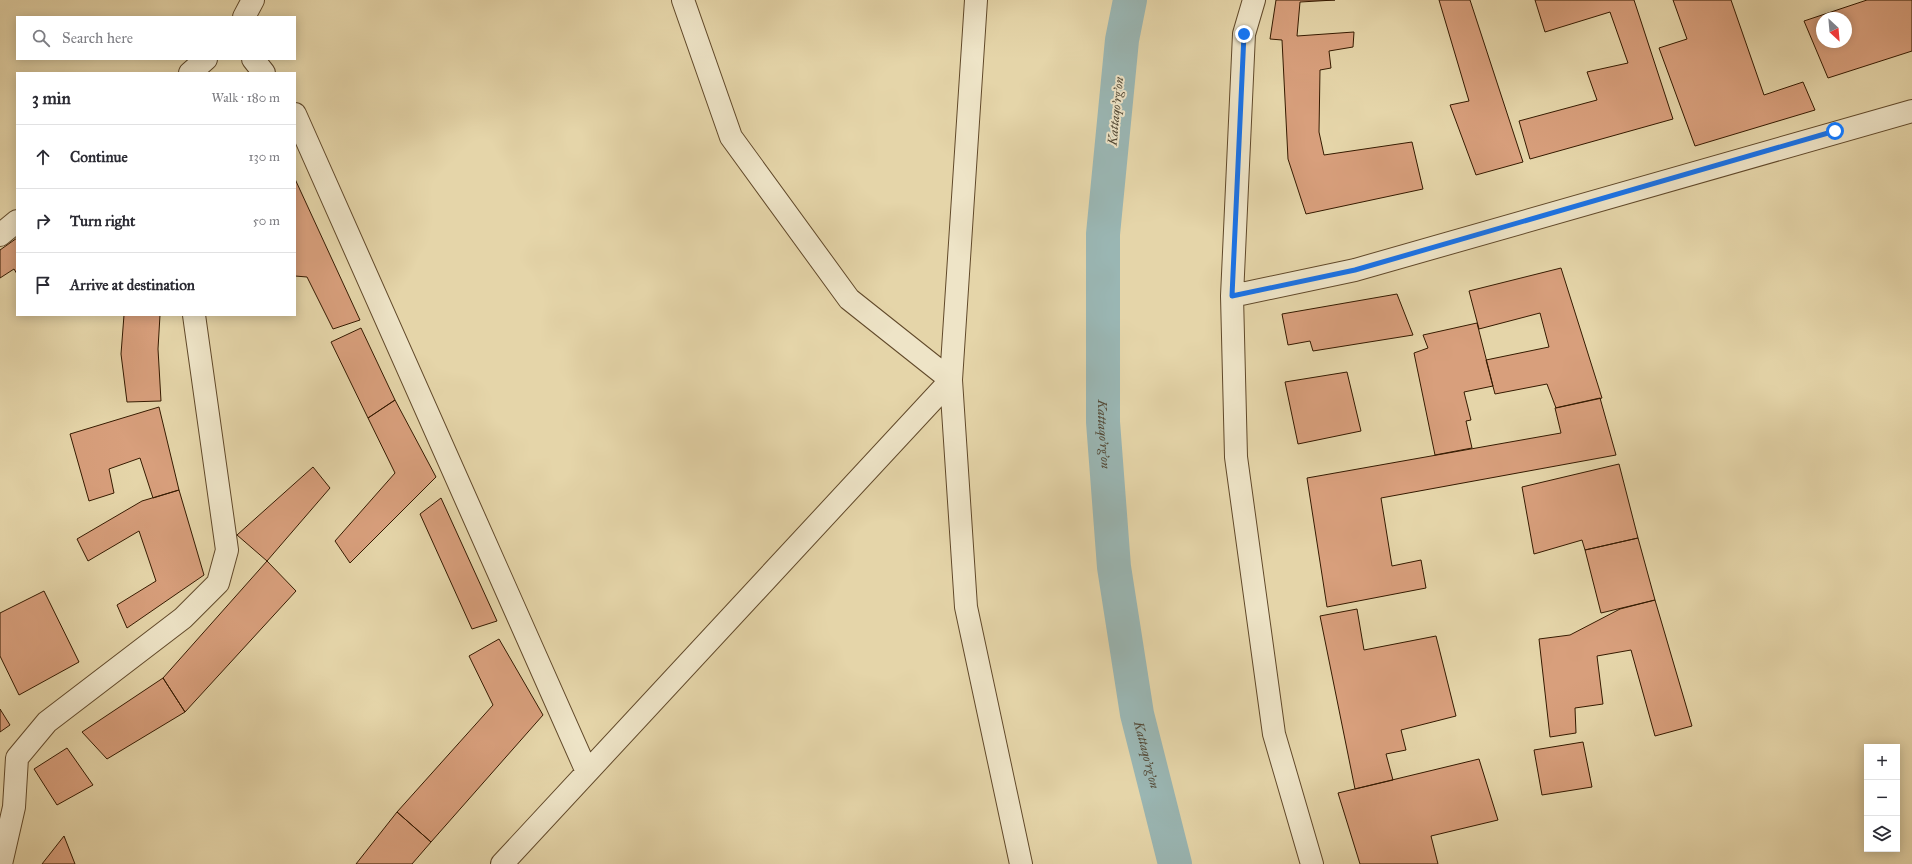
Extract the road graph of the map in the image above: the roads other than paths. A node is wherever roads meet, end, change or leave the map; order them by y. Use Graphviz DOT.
graph roads {
  1 [pos="252,0"];
  2 [pos="683,0"];
  3 [pos="976,0"];
  4 [pos="1254,0"];
  5 [pos="244,16"];
  6 [pos="205,60"];
  7 [pos="254,60"];
  8 [pos="191,72"];
  9 [pos="263,72"];
  10 [pos="1912,111"];
  11 [pos="296,116"];
  12 [pos="16,222"];
  13 [pos="0,235"];
  14 [pos="1232,296"];
  15 [pos="194,316"];
  16 [pos="951,380"];
  17 [pos="587,772"];
  18 [pos="1,864"];
  19 [pos="502,864"];
  20 [pos="1021,864"];
  21 [pos="1312,864"];
  1 -- 5 [label="street"];
  2 -- 16 [label="street"];
  3 -- 16 [label="street"];
  4 -- 14 [label="street"];
  6 -- 8 [label="street"];
  7 -- 9 [label="street"];
  10 -- 14 [label="street"];
  11 -- 17 [label="street"];
  12 -- 13 [label="street"];
  14 -- 21 [label="street"];
  15 -- 18 [label="street"];
  16 -- 17 [label="street"];
  16 -- 20 [label="street"];
  17 -- 19 [label="street"];
}
